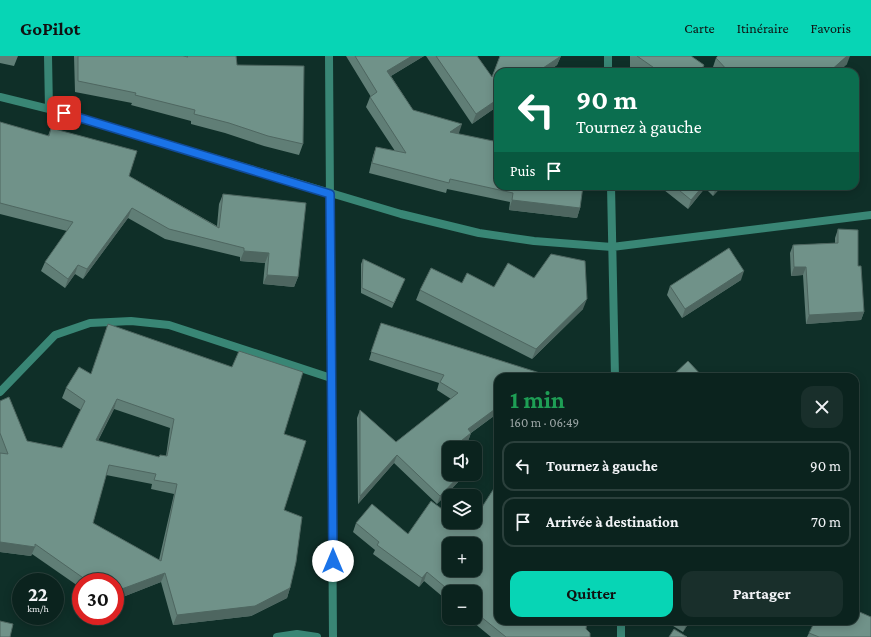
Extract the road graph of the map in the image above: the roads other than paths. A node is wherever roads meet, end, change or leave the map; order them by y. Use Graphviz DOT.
graph roads {
  1 [pos="48,56"];
  2 [pos="329,56"];
  3 [pos="608,56"];
  4 [pos="608,68"];
  5 [pos="0,96"];
  6 [pos="49,109"];
  7 [pos="611,190"];
  8 [pos="330,194"];
  9 [pos="871,215"];
  10 [pos="612,247"];
  11 [pos="615,373"];
  12 [pos="331,378"];
  13 [pos="0,392"];
  14 [pos="621,625"];
  15 [pos="277,637"];
  16 [pos="317,637"];
  17 [pos="334,637"];
  18 [pos="621,637"];
  1 -- 6 [label="street"];
  2 -- 8 [label="street"];
  3 -- 4 [label="street"];
  5 -- 6 [label="street"];
  6 -- 8 [label="street"];
  7 -- 10 [label="street"];
  8 -- 10 [label="street"];
  8 -- 12 [label="street"];
  9 -- 10 [label="street"];
  10 -- 11 [label="street"];
  12 -- 13 [label="street"];
  12 -- 17 [label="street"];
  14 -- 18 [label="street"];
  15 -- 16 [label="street"];
}
